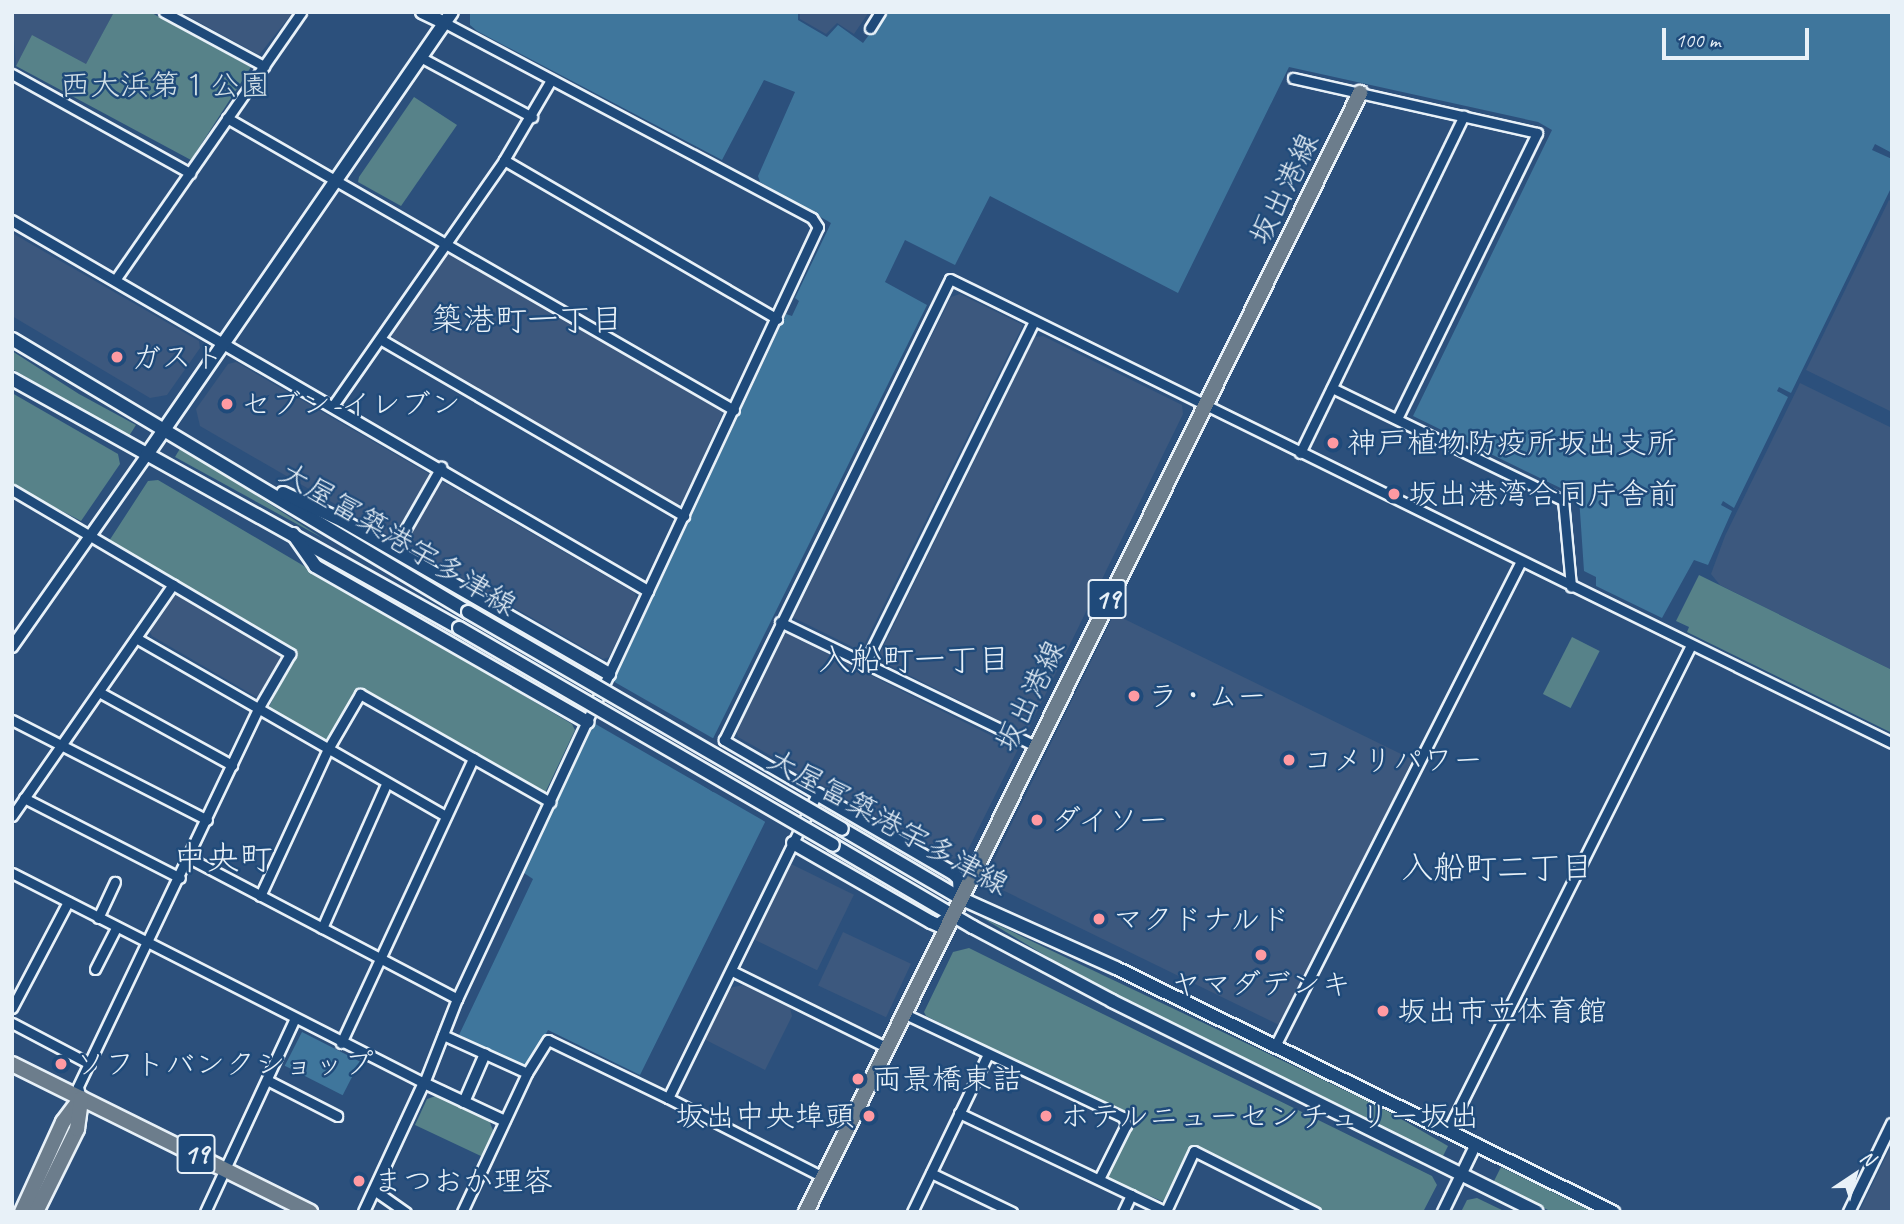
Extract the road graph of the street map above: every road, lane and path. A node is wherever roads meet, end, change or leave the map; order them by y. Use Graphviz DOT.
graph roads {
  1 [pos="164,12"];
  2 [pos="301,12"];
  3 [pos="422,12"];
  4 [pos="880,12"];
  5 [pos="448,18"];
  6 [pos="870,28"];
  7 [pos="422,58"];
  8 [pos="264,66"];
  9 [pos="12,74"];
  10 [pos="1293,78"];
  11 [pos="551,80"];
  12 [pos="1360,93"];
  13 [pos="1464,116"];
  14 [pos="532,117"];
  15 [pos="227,118"];
  16 [pos="504,160"];
  17 [pos="190,173"];
  18 [pos="337,181"];
  19 [pos="12,221"];
  20 [pos="445,244"];
  21 [pos="115,281"];
  22 [pos="777,319"];
  23 [pos="1034,321"];
  24 [pos="12,339"];
  25 [pos="380,339"];
  26 [pos="224,343"];
  27 [pos="12,379"];
  28 [pos="1332,388"];
  29 [pos="332,407"];
  30 [pos="1204,407"];
  31 [pos="734,410"];
  32 [pos="1397,419"];
  33 [pos="165,428"];
  34 [pos="1300,453"];
  35 [pos="146,456"];
  36 [pos="441,467"];
  37 [pos="242,474"];
  38 [pos="12,490"];
  39 [pos="684,516"];
  40 [pos="293,534"];
  41 [pos="90,535"];
  42 [pos="394,550"];
  43 [pos="1520,563"];
  44 [pos="173,584"];
  45 [pos="1571,587"];
  46 [pos="648,591"];
  47 [pos="780,622"];
  48 [pos="136,638"];
  49 [pos="1691,645"];
  50 [pos="12,647"];
  51 [pos="864,663"];
  52 [pos="609,674"];
  53 [pos="99,692"];
  54 [pos="258,709"];
  55 [pos="12,720"];
  56 [pos="587,722"];
  57 [pos="1892,743"];
  58 [pos="61,746"];
  59 [pos="1035,746"];
  60 [pos="328,749"];
  61 [pos="473,758"];
  62 [pos="232,765"];
  63 [pos="386,783"];
  64 [pos="817,793"];
  65 [pos="24,798"];
  66 [pos="550,802"];
  67 [pos="12,816"];
  68 [pos="445,816"];
  69 [pos="207,820"];
  70 [pos="793,843"];
  71 [pos="189,858"];
  72 [pos="12,873"];
  73 [pos="180,878"];
  74 [pos="115,882"];
  75 [pos="260,896"];
  76 [pos="960,898"];
  77 [pos="68,902"];
  78 [pos="952,915"];
  79 [pos="98,918"];
  80 [pos="116,928"];
  81 [pos="322,928"];
  82 [pos="149,945"];
  83 [pos="381,959"];
  84 [pos="96,969"];
  85 [pos="732,971"];
  86 [pos="457,999"];
  87 [pos="12,1008"];
  88 [pos="905,1014"];
  89 [pos="294,1020"];
  90 [pos="12,1023"];
  91 [pos="443,1035"];
  92 [pos="341,1043"];
  93 [pos="1275,1046"];
  94 [pos="888,1048"];
  95 [pos="485,1054"];
  96 [pos="987,1056"];
  97 [pos="12,1064"];
  98 [pos="90,1064"];
  99 [pos="527,1073"];
  100 [pos="267,1080"];
  101 [pos="424,1083"];
  102 [pos="81,1098"];
  103 [pos="668,1098"];
  104 [pos="464,1102"];
  105 [pos="959,1114"];
  106 [pos="337,1116"];
  107 [pos="505,1121"];
  108 [pos="1892,1124"];
  109 [pos="1448,1130"];
  110 [pos="1476,1144"];
  111 [pos="225,1168"];
  112 [pos="931,1173"];
  113 [pos="1461,1175"];
  114 [pos="823,1177"];
  115 [pos="1099,1179"];
  116 [pos="374,1190"];
  117 [pos="1131,1195"];
  118 [pos="1166,1211"];
  119 [pos="22,1212"];
  120 [pos="36,1212"];
  121 [pos="205,1212"];
  122 [pos="310,1212"];
  123 [pos="364,1212"];
  124 [pos="406,1212"];
  125 [pos="462,1212"];
  126 [pos="807,1212"];
  127 [pos="912,1212"];
  128 [pos="1012,1212"];
  129 [pos="1123,1212"];
  130 [pos="1315,1212"];
  131 [pos="1443,1212"];
  132 [pos="1537,1212"];
  133 [pos="1613,1212"];
  134 [pos="1849,1212"];
  1 -- 8 [label="street"];
  2 -- 8 [label="street"];
  3 -- 5 [label="main road"];
  4 -- 6 [label="street"];
  5 -- 7 [label="main road"];
  5 -- 11 [label="street"];
  7 -- 14 [label="street"];
  7 -- 18 [label="main road"];
  8 -- 15 [label="street"];
  9 -- 17 [label="street"];
  10 -- 12 [label="street"];
  11 -- 14 [label="street"];
  11 -- 22 [label="street"];
  12 -- 13 [label="street"];
  12 -- 30 [label="main road, 坂出港線 / 19"];
  13 -- 28 [label="street"];
  13 -- 32 [label="street"];
  14 -- 16 [label="street"];
  15 -- 17 [label="street"];
  15 -- 18 [label="street"];
  16 -- 20 [label="street"];
  16 -- 22 [label="street"];
  17 -- 21 [label="street"];
  18 -- 20 [label="street"];
  18 -- 26 [label="main road"];
  19 -- 21 [label="street"];
  20 -- 25 [label="street"];
  20 -- 31 [label="street"];
  21 -- 26 [label="street"];
  22 -- 31 [label="street"];
  23 -- 30 [label="street"];
  23 -- 47 [label="street"];
  23 -- 51 [label="street"];
  24 -- 33 [label="main road, 大屋冨築港宇多津線"];
  25 -- 29 [label="street"];
  25 -- 39 [label="street"];
  26 -- 29 [label="street"];
  26 -- 33 [label="main road"];
  27 -- 35 [label="main road, 大屋冨築港宇多津線"];
  28 -- 32 [label="street"];
  28 -- 34 [label="street"];
  29 -- 36 [label="street"];
  30 -- 34 [label="street"];
  30 -- 59 [label="main road, 坂出港線 / 19"];
  31 -- 39 [label="street"];
  32 -- 45 [label="street"];
  33 -- 35 [label="main road"];
  33 -- 37 [label="main road, 大屋冨築港宇多津線"];
  34 -- 43 [label="street"];
  35 -- 40 [label="main road, 大屋冨築港宇多津線"];
  35 -- 41 [label="street"];
  36 -- 42 [label="street"];
  36 -- 46 [label="street"];
  37 -- 42 [label="main road"];
  37 -- 76 [label="main road, 大屋冨築港宇多津線, bridge"];
  38 -- 41 [label="street"];
  39 -- 46 [label="street"];
  40 -- 56 [label="main road"];
  40 -- 78 [label="main road, 大屋冨築港宇多津線, bridge"];
  41 -- 44 [label="street"];
  41 -- 50 [label="street"];
  42 -- 52 [label="main road"];
  43 -- 45 [label="street"];
  43 -- 93 [label="street"];
  44 -- 48 [label="street"];
  44 -- 54 [label="street"];
  45 -- 49 [label="street"];
  46 -- 52 [label="street"];
  47 -- 51 [label="street"];
  47 -- 64 [label="street"];
  48 -- 53 [label="street"];
  48 -- 54 [label="street"];
  49 -- 57 [label="street"];
  49 -- 109 [label="street"];
  51 -- 59 [label="street"];
  52 -- 56 [label="street"];
  53 -- 58 [label="street"];
  53 -- 62 [label="street"];
  54 -- 60 [label="street"];
  54 -- 62 [label="street"];
  55 -- 58 [label="street"];
  56 -- 66 [label="street"];
  58 -- 65 [label="street"];
  58 -- 69 [label="street"];
  59 -- 76 [label="main road, 坂出港線 / 19"];
  60 -- 61 [label="street"];
  60 -- 63 [label="street"];
  60 -- 75 [label="street"];
  61 -- 66 [label="street"];
  61 -- 68 [label="street"];
  62 -- 69 [label="street"];
  63 -- 68 [label="street"];
  63 -- 81 [label="street"];
  64 -- 70 [label="street"];
  64 -- 76 [label="main road"];
  65 -- 67 [label="street"];
  65 -- 73 [label="street"];
  66 -- 86 [label="street"];
  68 -- 83 [label="street"];
  69 -- 71 [label="street"];
  70 -- 78 [label="main road"];
  70 -- 85 [label="street"];
  71 -- 73 [label="street"];
  71 -- 75 [label="street"];
  72 -- 77 [label="street"];
  73 -- 82 [label="street"];
  74 -- 79 [label="street"];
  75 -- 81 [label="street"];
  76 -- 78 [label="main road, 坂出港線 / 19"];
  76 -- 93 [label="main road, 大屋冨築港宇多津線"];
  77 -- 79 [label="street"];
  77 -- 87 [label="street"];
  78 -- 88 [label="main road, 坂出港線 / 19"];
  78 -- 113 [label="main road, 大屋冨築港宇多津線"];
  79 -- 80 [label="street"];
  80 -- 82 [label="street"];
  80 -- 84 [label="street"];
  81 -- 83 [label="street"];
  82 -- 89 [label="street"];
  82 -- 98 [label="street"];
  83 -- 86 [label="street"];
  83 -- 92 [label="street"];
  85 -- 94 [label="street"];
  85 -- 103 [label="street"];
  86 -- 91 [label="street"];
  88 -- 94 [label="main road, 坂出港線 / 19"];
  88 -- 96 [label="street"];
  89 -- 92 [label="street"];
  89 -- 100 [label="street"];
  90 -- 98 [label="street"];
  91 -- 95 [label="street"];
  91 -- 101 [label="street"];
  92 -- 101 [label="street"];
  93 -- 109 [label="main road, 大屋冨築港宇多津線"];
  94 -- 114 [label="main road, 坂出港線 / 19"];
  95 -- 99 [label="street"];
  95 -- 104 [label="street"];
  96 -- 105 [label="street"];
  96 -- 115 [label="street"];
  97 -- 102 [label="main road"];
  98 -- 102 [label="street"];
  99 -- 103 [label="street"];
  99 -- 107 [label="street"];
  100 -- 106 [label="street"];
  100 -- 111 [label="street"];
  101 -- 104 [label="street"];
  101 -- 116 [label="street"];
  102 -- 111 [label="main road, 19"];
  102 -- 119 [label="main road"];
  102 -- 120 [label="main road"];
  103 -- 114 [label="street"];
  104 -- 107 [label="street"];
  105 -- 112 [label="street"];
  105 -- 115 [label="street"];
  107 -- 125 [label="street"];
  108 -- 134 [label="street"];
  109 -- 110 [label="main road, 大屋冨築港宇多津線"];
  110 -- 113 [label="street"];
  110 -- 133 [label="main road, 大屋冨築港宇多津線"];
  111 -- 121 [label="street"];
  111 -- 122 [label="main road, 19"];
  112 -- 127 [label="street"];
  112 -- 128 [label="street"];
  113 -- 131 [label="street"];
  113 -- 132 [label="main road, 大屋冨築港宇多津線"];
  114 -- 126 [label="main road, 坂出港線 / 19"];
  115 -- 117 [label="street"];
  116 -- 123 [label="street"];
  116 -- 124 [label="street"];
  117 -- 118 [label="street"];
  117 -- 129 [label="street"];
  118 -- 130 [label="street"];
}
